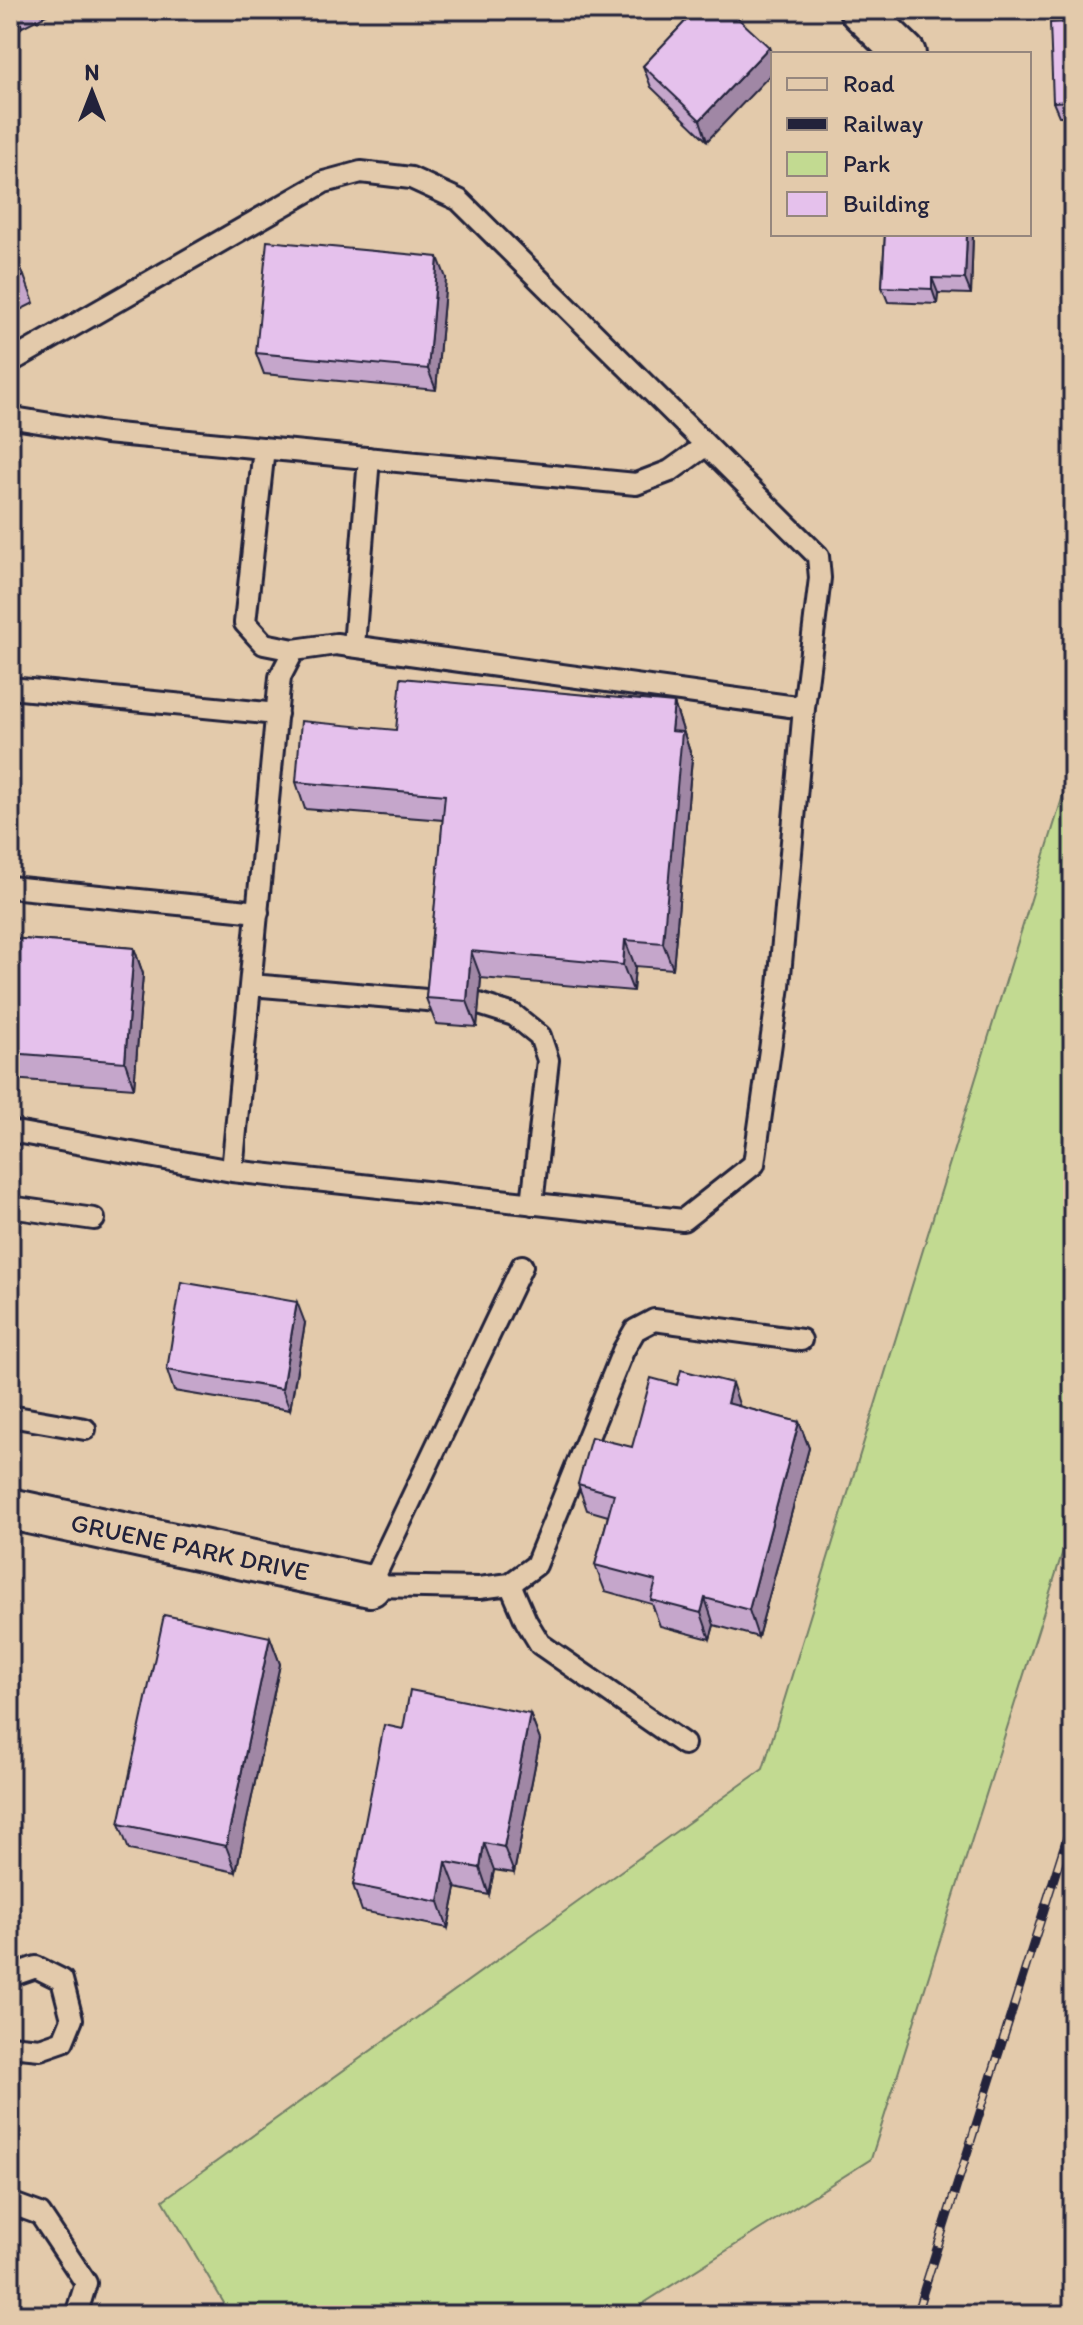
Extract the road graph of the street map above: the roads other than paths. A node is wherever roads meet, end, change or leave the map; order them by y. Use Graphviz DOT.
graph roads {
  1 [pos="860,10"];
  2 [pos="903,52"];
  3 [pos="10,362"];
  4 [pos="10,413"];
  5 [pos="705,446"];
  6 [pos="264,448"];
  7 [pos="369,458"];
  8 [pos="354,646"];
  9 [pos="294,650"];
  10 [pos="10,688"];
  11 [pos="804,708"];
  12 [pos="277,714"];
  13 [pos="10,887"];
  14 [pos="258,912"];
  15 [pos="251,985"];
  16 [pos="438,1001"];
  17 [pos="479,1004"];
  18 [pos="10,1131"];
  19 [pos="232,1171"];
  20 [pos="532,1204"];
  21 [pos="10,1207"];
  22 [pos="94,1219"];
  23 [pos="522,1266"];
  24 [pos="801,1340"];
  25 [pos="10,1416"];
  26 [pos="85,1429"];
  27 [pos="10,1509"];
  28 [pos="510,1584"];
  29 [pos="370,1586"];
  30 [pos="684,1744"];
  31 [pos="10,1976"];
  32 [pos="10,2046"];
  33 [pos="10,2203"];
  34 [pos="76,2315"];
  1 -- 2 [label="street"];
  3 -- 5 [label="lane"];
  4 -- 6 [label="lane"];
  5 -- 7 [label="lane"];
  5 -- 11 [label="lane"];
  6 -- 7 [label="lane"];
  6 -- 9 [label="lane"];
  7 -- 8 [label="lane"];
  8 -- 9 [label="lane"];
  8 -- 11 [label="lane"];
  9 -- 12 [label="lane"];
  10 -- 12 [label="lane"];
  11 -- 20 [label="lane"];
  12 -- 14 [label="lane"];
  13 -- 14 [label="lane"];
  14 -- 15 [label="lane"];
  15 -- 16 [label="lane"];
  15 -- 19 [label="lane"];
  17 -- 20 [label="lane"];
  18 -- 19 [label="lane"];
  19 -- 20 [label="lane"];
  21 -- 22 [label="lane"];
  23 -- 29 [label="lane"];
  24 -- 28 [label="lane"];
  25 -- 26 [label="lane"];
  27 -- 29 [label="street, GRUENE PARK DRIVE"];
  28 -- 29 [label="lane"];
  28 -- 30 [label="lane"];
  31 -- 32 [label="lane"];
  33 -- 34 [label="lane"];
}
